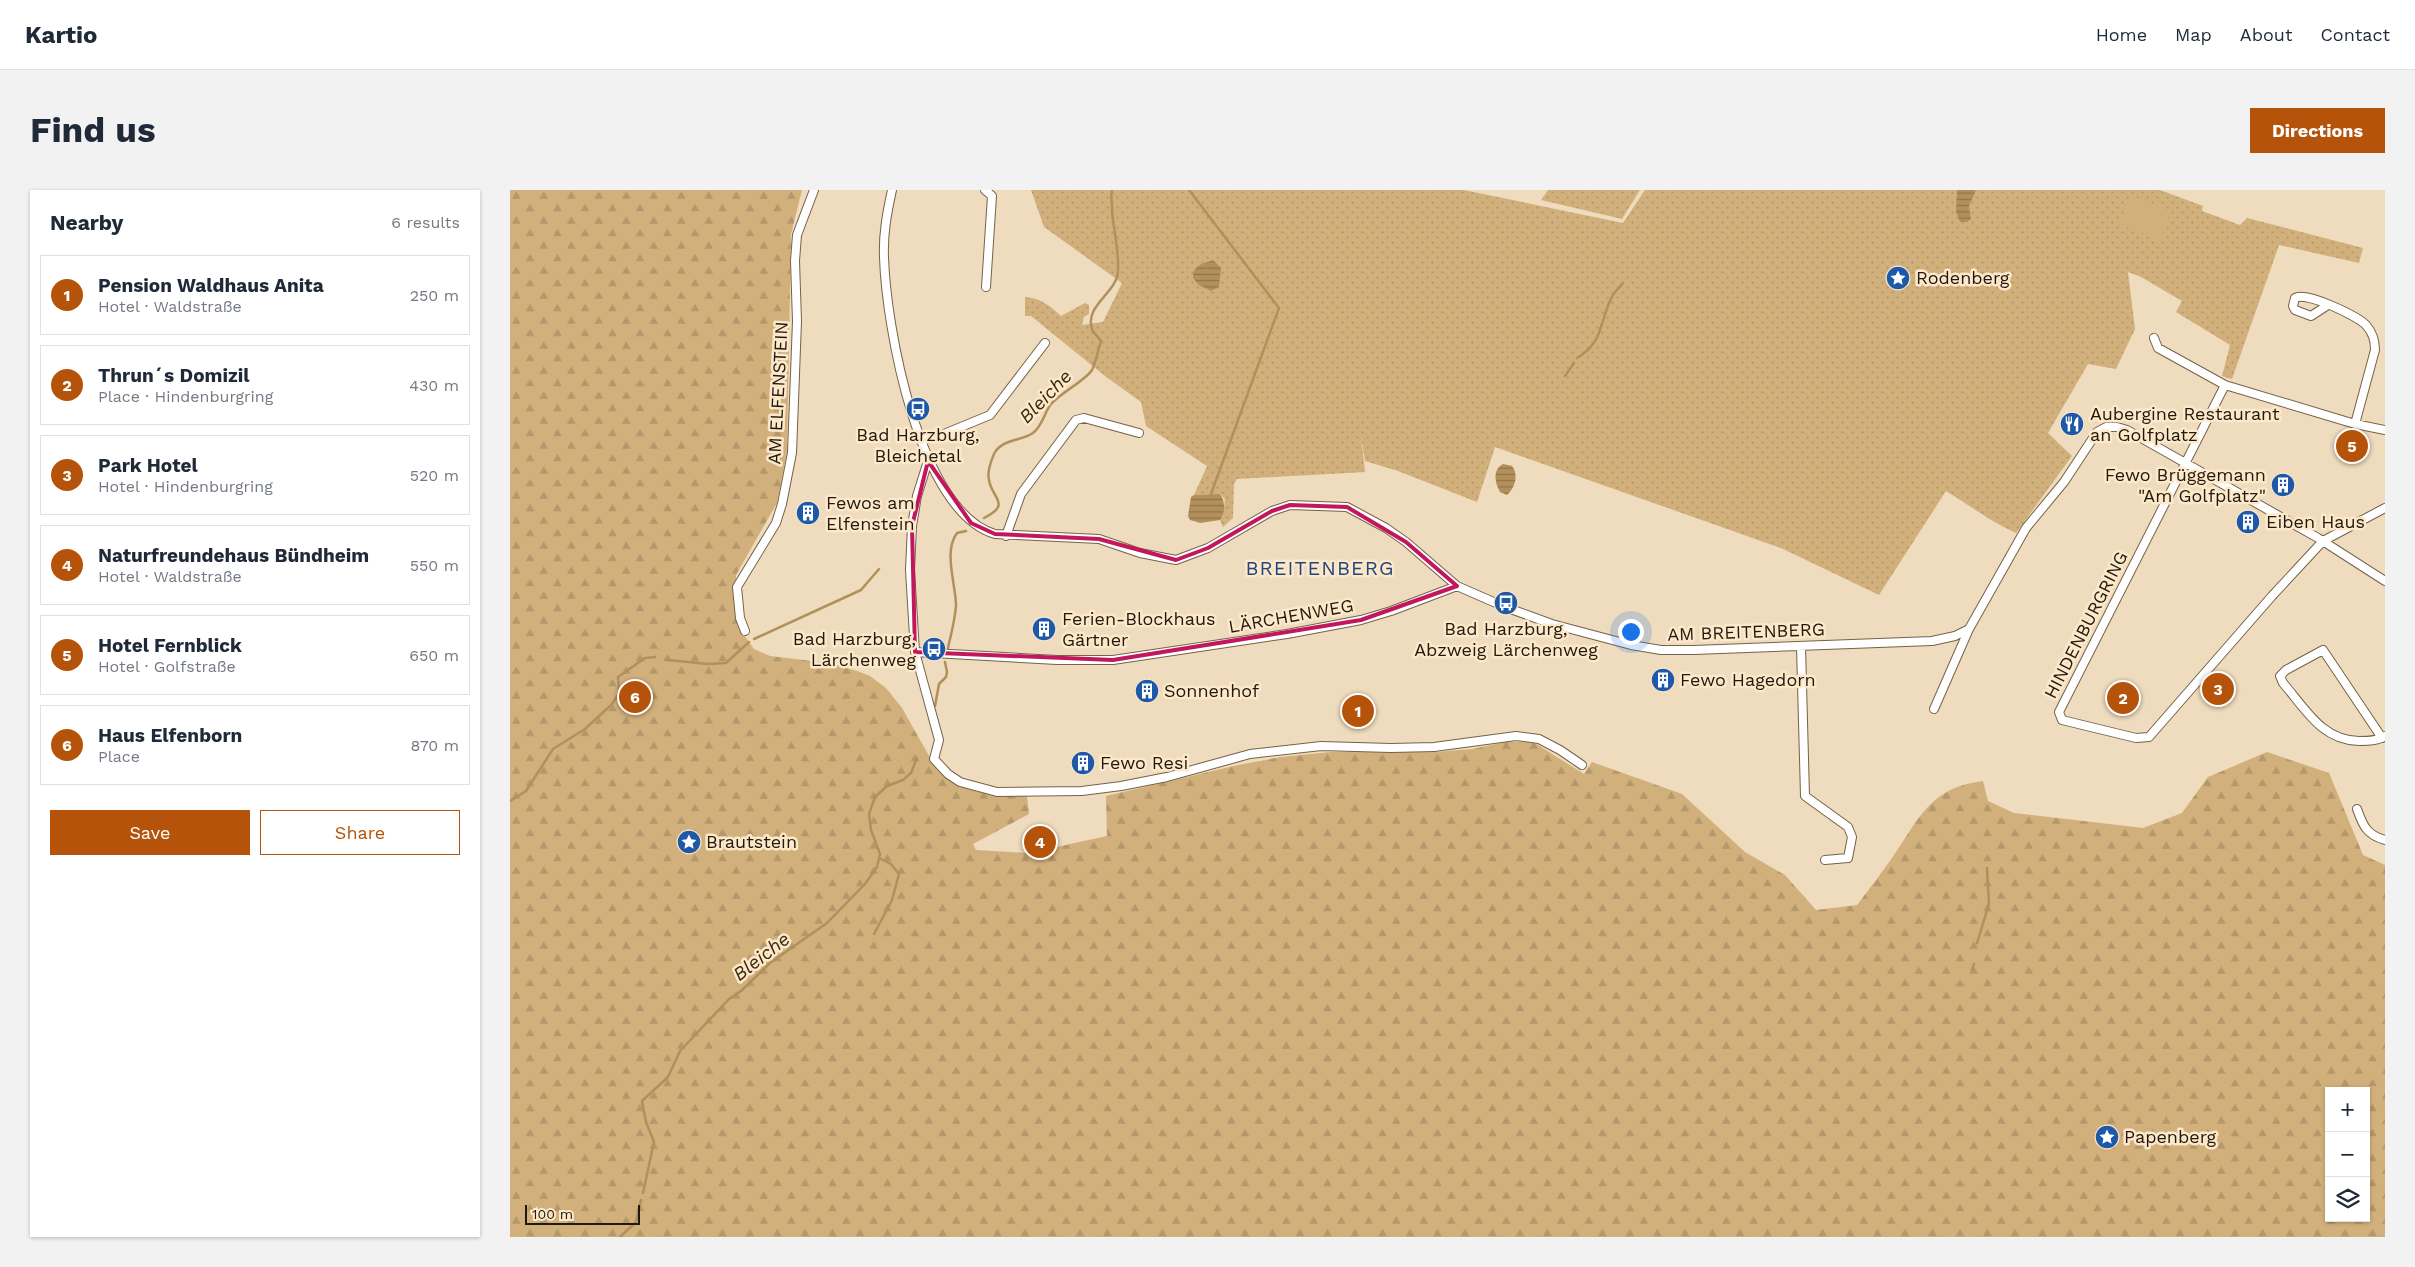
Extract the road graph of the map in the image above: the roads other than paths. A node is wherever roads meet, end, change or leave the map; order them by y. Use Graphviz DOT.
graph roads {
  1 [pos="814,190"];
  2 [pos="892,190"];
  3 [pos="986,190"];
  4 [pos="986,288"];
  5 [pos="2328,305"];
  6 [pos="2154,338"];
  7 [pos="1045,343"];
  8 [pos="2226,385"];
  9 [pos="2355,424"];
  10 [pos="2385,430"];
  11 [pos="1139,433"];
  12 [pos="920,440"];
  13 [pos="928,462"];
  14 [pos="2185,464"];
  15 [pos="2385,508"];
  16 [pos="1006,536"];
  17 [pos="2323,541"];
  18 [pos="2385,581"];
  19 [pos="1457,586"];
  20 [pos="1969,629"];
  21 [pos="745,631"];
  22 [pos="1801,646"];
  23 [pos="915,652"];
  24 [pos="1934,709"];
  25 [pos="2383,737"];
  26 [pos="1582,765"];
  27 [pos="2356,809"];
  28 [pos="2385,840"];
  29 [pos="1825,860"];
  1 -- 21 [label="street, AM ELFENSTEIN"];
  2 -- 12 [label="street, AM BREITENBERG"];
  3 -- 4 [label="street"];
  5 -- 9 [label="street"];
  6 -- 8 [label="street"];
  7 -- 12 [label="street"];
  8 -- 9 [label="street"];
  8 -- 14 [label="street"];
  9 -- 10 [label="street"];
  11 -- 16 [label="street"];
  12 -- 13 [label="street, AM BREITENBERG"];
  13 -- 16 [label="street, AM BREITENBERG"];
  13 -- 23 [label="street"];
  14 -- 17 [label="street"];
  14 -- 17 [label="street, HINDENBURGRING"];
  14 -- 20 [label="street"];
  15 -- 17 [label="street"];
  16 -- 19 [label="street, AM BREITENBERG"];
  17 -- 18 [label="street"];
  19 -- 22 [label="street, AM BREITENBERG"];
  19 -- 23 [label="street, LÄRCHENWEG"];
  20 -- 22 [label="street, AM BREITENBERG"];
  20 -- 24 [label="street"];
  22 -- 29 [label="street"];
  23 -- 26 [label="street"];
  25 -- 25 [label="street"];
  27 -- 28 [label="street"];
}
